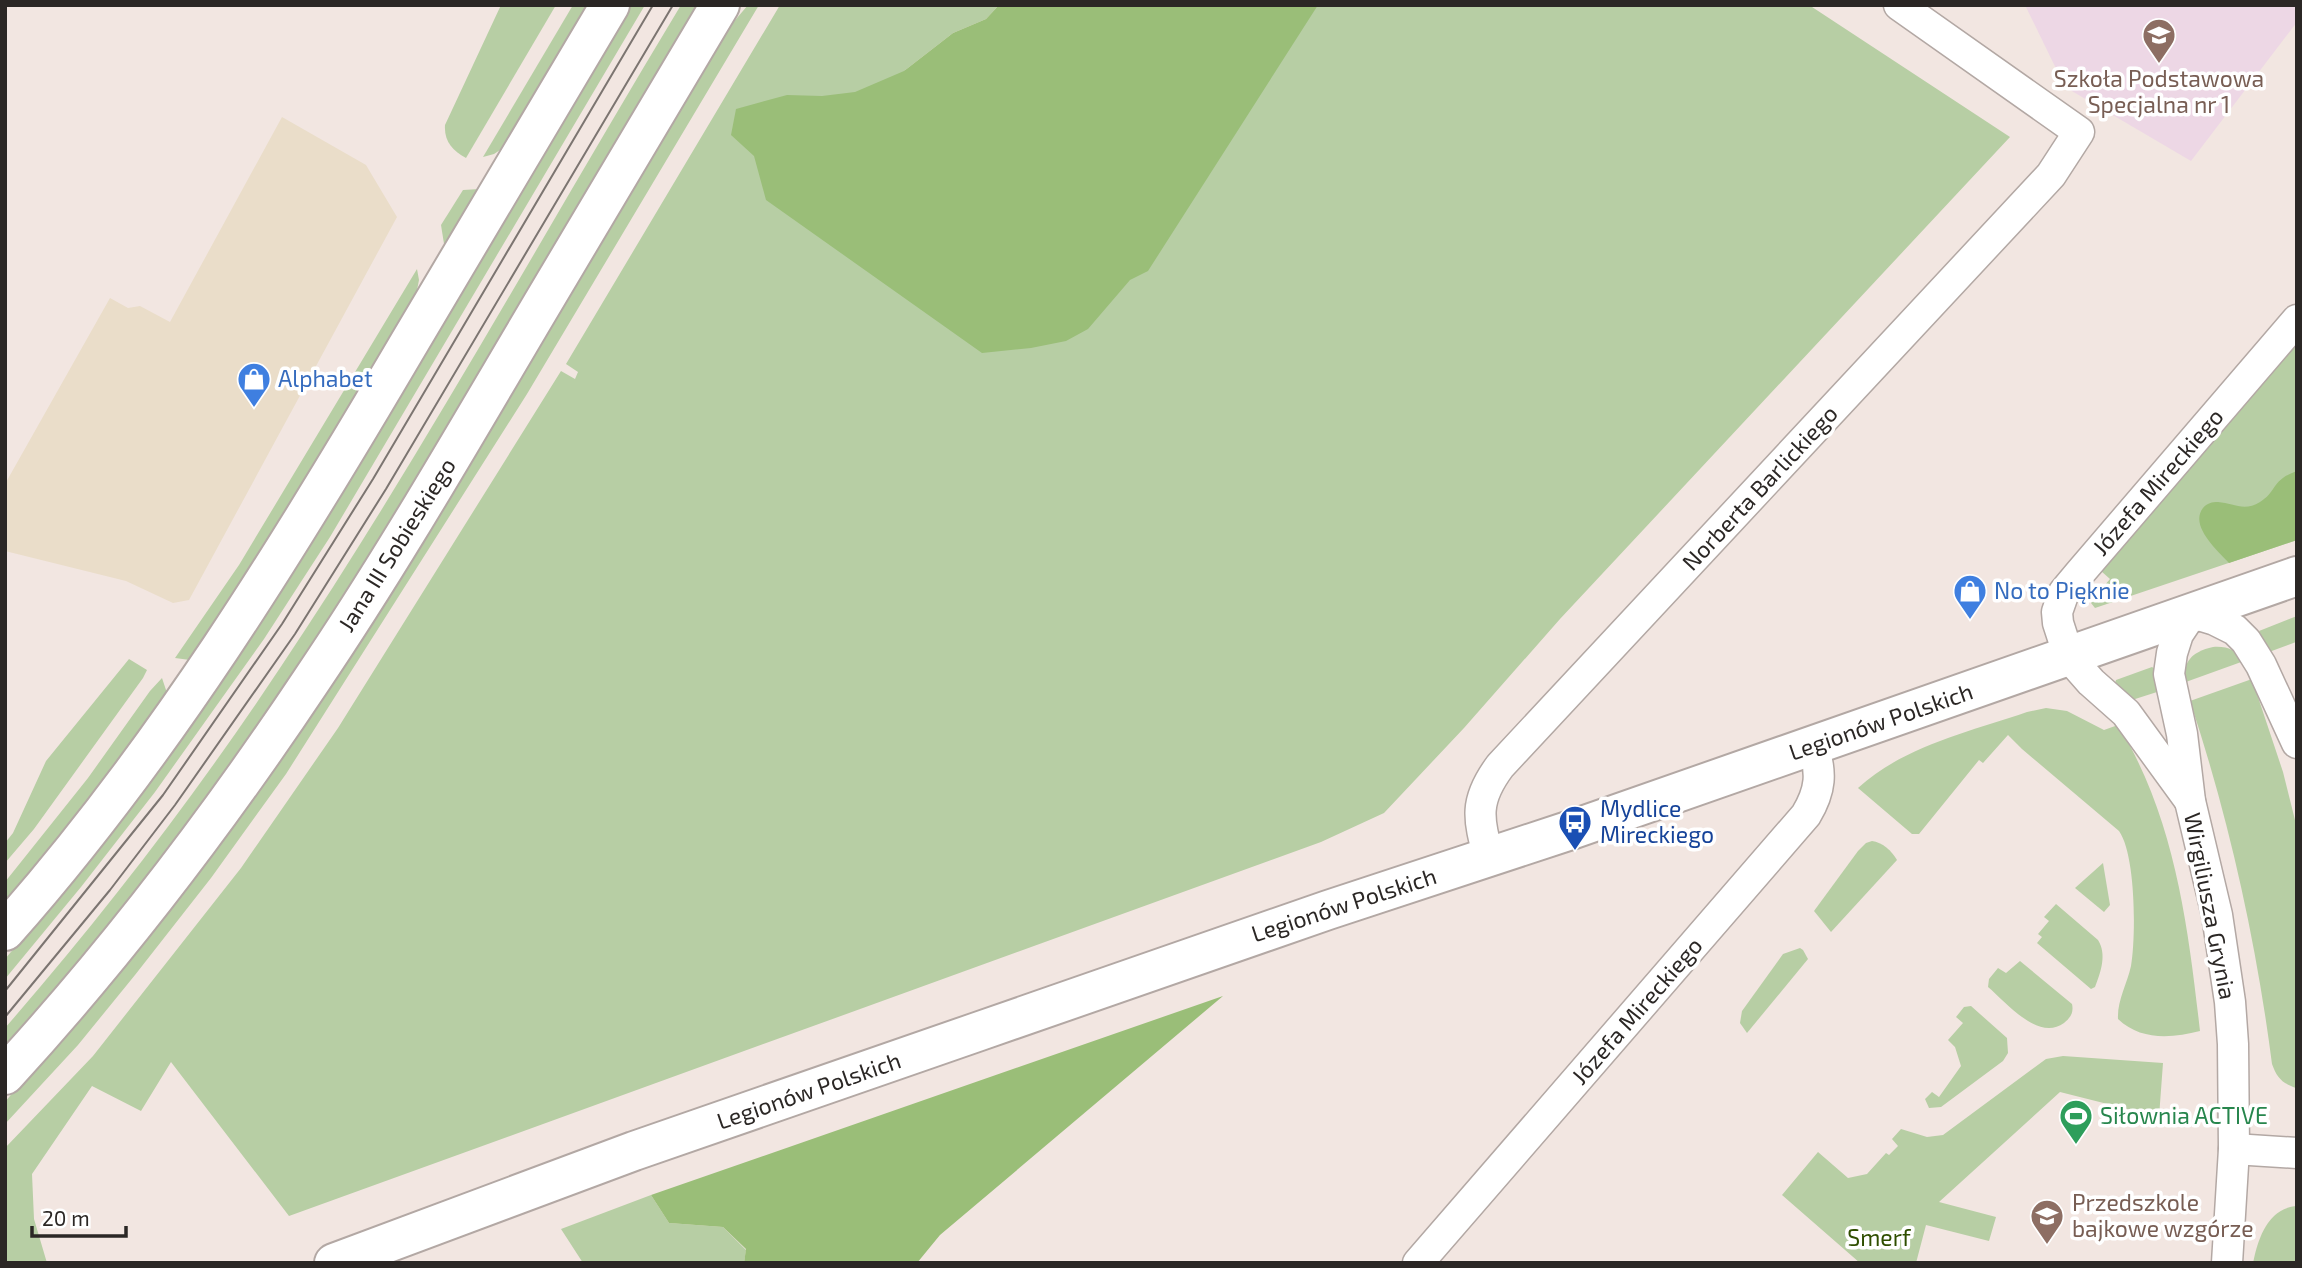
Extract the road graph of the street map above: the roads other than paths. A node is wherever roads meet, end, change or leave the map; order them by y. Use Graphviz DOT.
graph roads {
  1 [pos="610,5"];
  2 [pos="720,5"];
  3 [pos="1899,5"];
  4 [pos="2297,320"];
  5 [pos="2297,576"];
  6 [pos="2192,613"];
  7 [pos="2069,657"];
  8 [pos="2297,743"];
  9 [pos="1813,745"];
  10 [pos="2190,801"];
  11 [pos="1489,858"];
  12 [pos="5,931"];
  13 [pos="15,1064"];
  14 [pos="2234,1149"];
  15 [pos="2297,1153"];
  16 [pos="334,1263"];
  17 [pos="1418,1263"];
  18 [pos="2227,1263"];
  1 -- 12 [label="main road"];
  2 -- 13 [label="main road, Jana III Sobieskiego"];
  3 -- 11 [label="street, Norberta Barlickiego"];
  4 -- 7 [label="street, Józefa Mireckiego"];
  5 -- 6 [label="main road, Legionów Polskich"];
  6 -- 7 [label="main road, Legionów Polskich"];
  6 -- 8 [label="street"];
  6 -- 10 [label="street, Wirgiliusza Grynia"];
  7 -- 9 [label="main road, Legionów Polskich"];
  7 -- 10 [label="street, Wirgiliusza Grynia"];
  9 -- 11 [label="main road, Legionów Polskich"];
  9 -- 17 [label="street, Józefa Mireckiego"];
  10 -- 14 [label="street, Wirgiliusza Grynia"];
  11 -- 16 [label="main road, Legionów Polskich"];
  14 -- 15 [label="street"];
  14 -- 18 [label="street, Wirgiliusza Grynia"];
}
